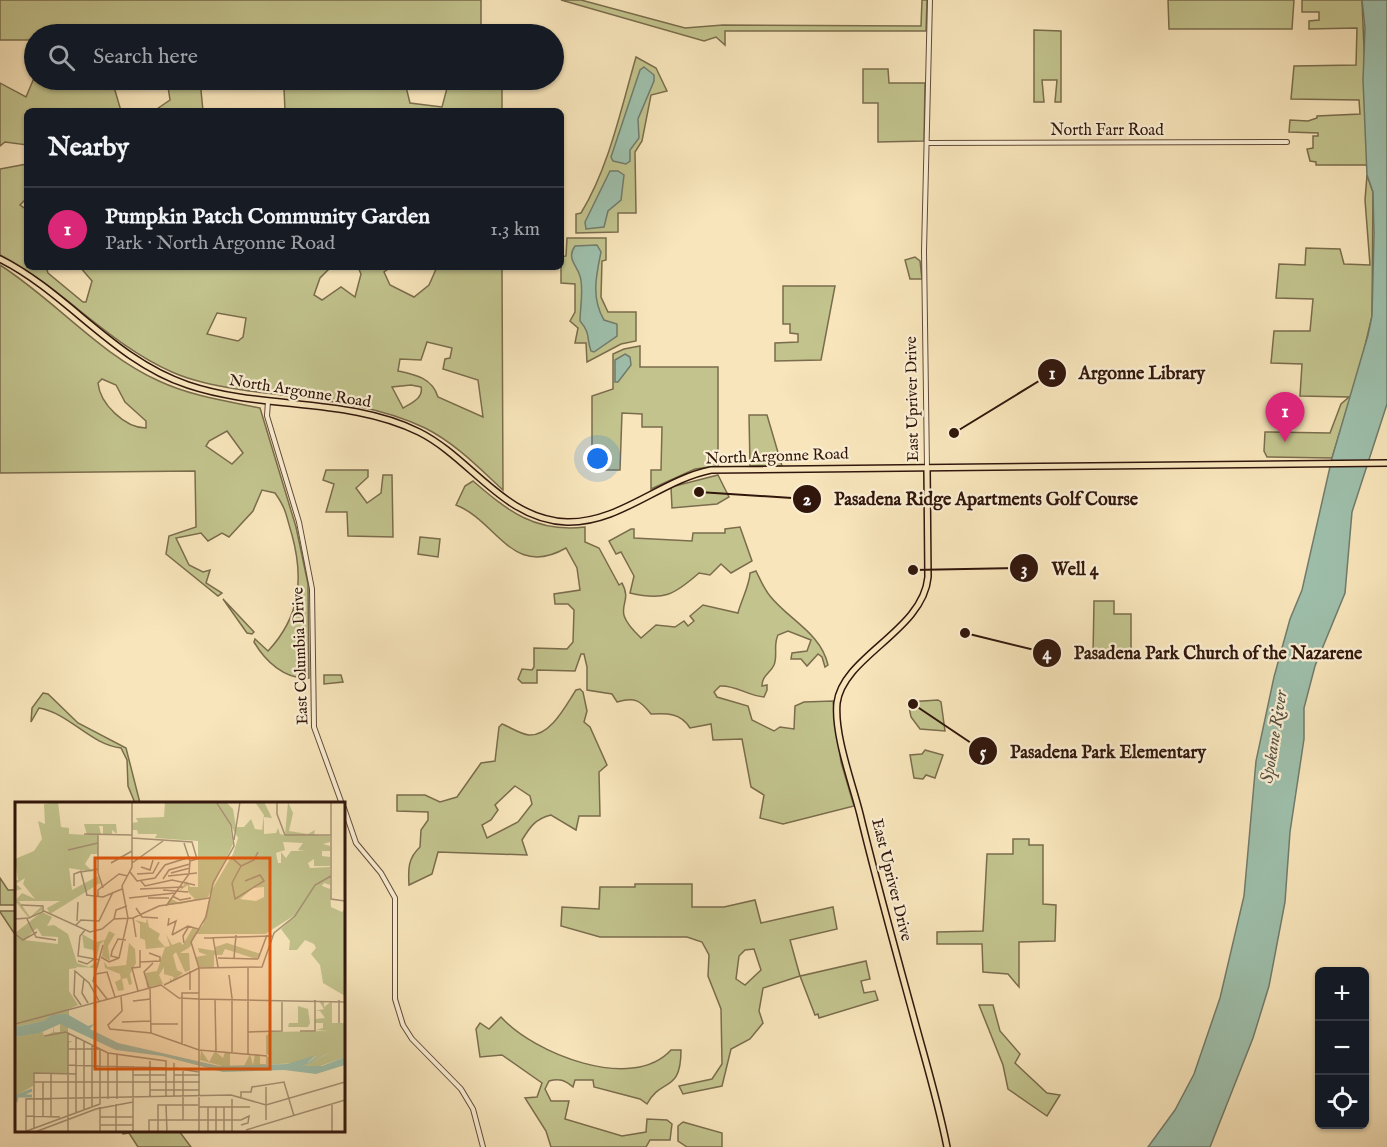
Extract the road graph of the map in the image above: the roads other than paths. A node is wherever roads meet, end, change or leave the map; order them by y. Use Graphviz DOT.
graph roads {
  1 [pos="930,0"];
  2 [pos="1287,142"];
  3 [pos="927,143"];
  4 [pos="0,259"];
  5 [pos="268,401"];
  6 [pos="1384,463"];
  7 [pos="927,468"];
  8 [pos="341,802"];
  9 [pos="345,811"];
  10 [pos="483,1147"];
  11 [pos="947,1147"];
  1 -- 3 [label="street, East Upriver Drive"];
  2 -- 3 [label="street, North Farr Road"];
  3 -- 7 [label="street, East Upriver Drive"];
  4 -- 5 [label="main road, North Argonne Road"];
  5 -- 7 [label="main road, North Argonne Road"];
  5 -- 8 [label="street, East Columbia Drive"];
  6 -- 7 [label="main road, North Argonne Road"];
  7 -- 11 [label="main road, East Upriver Drive"];
  9 -- 10 [label="street"];
}
